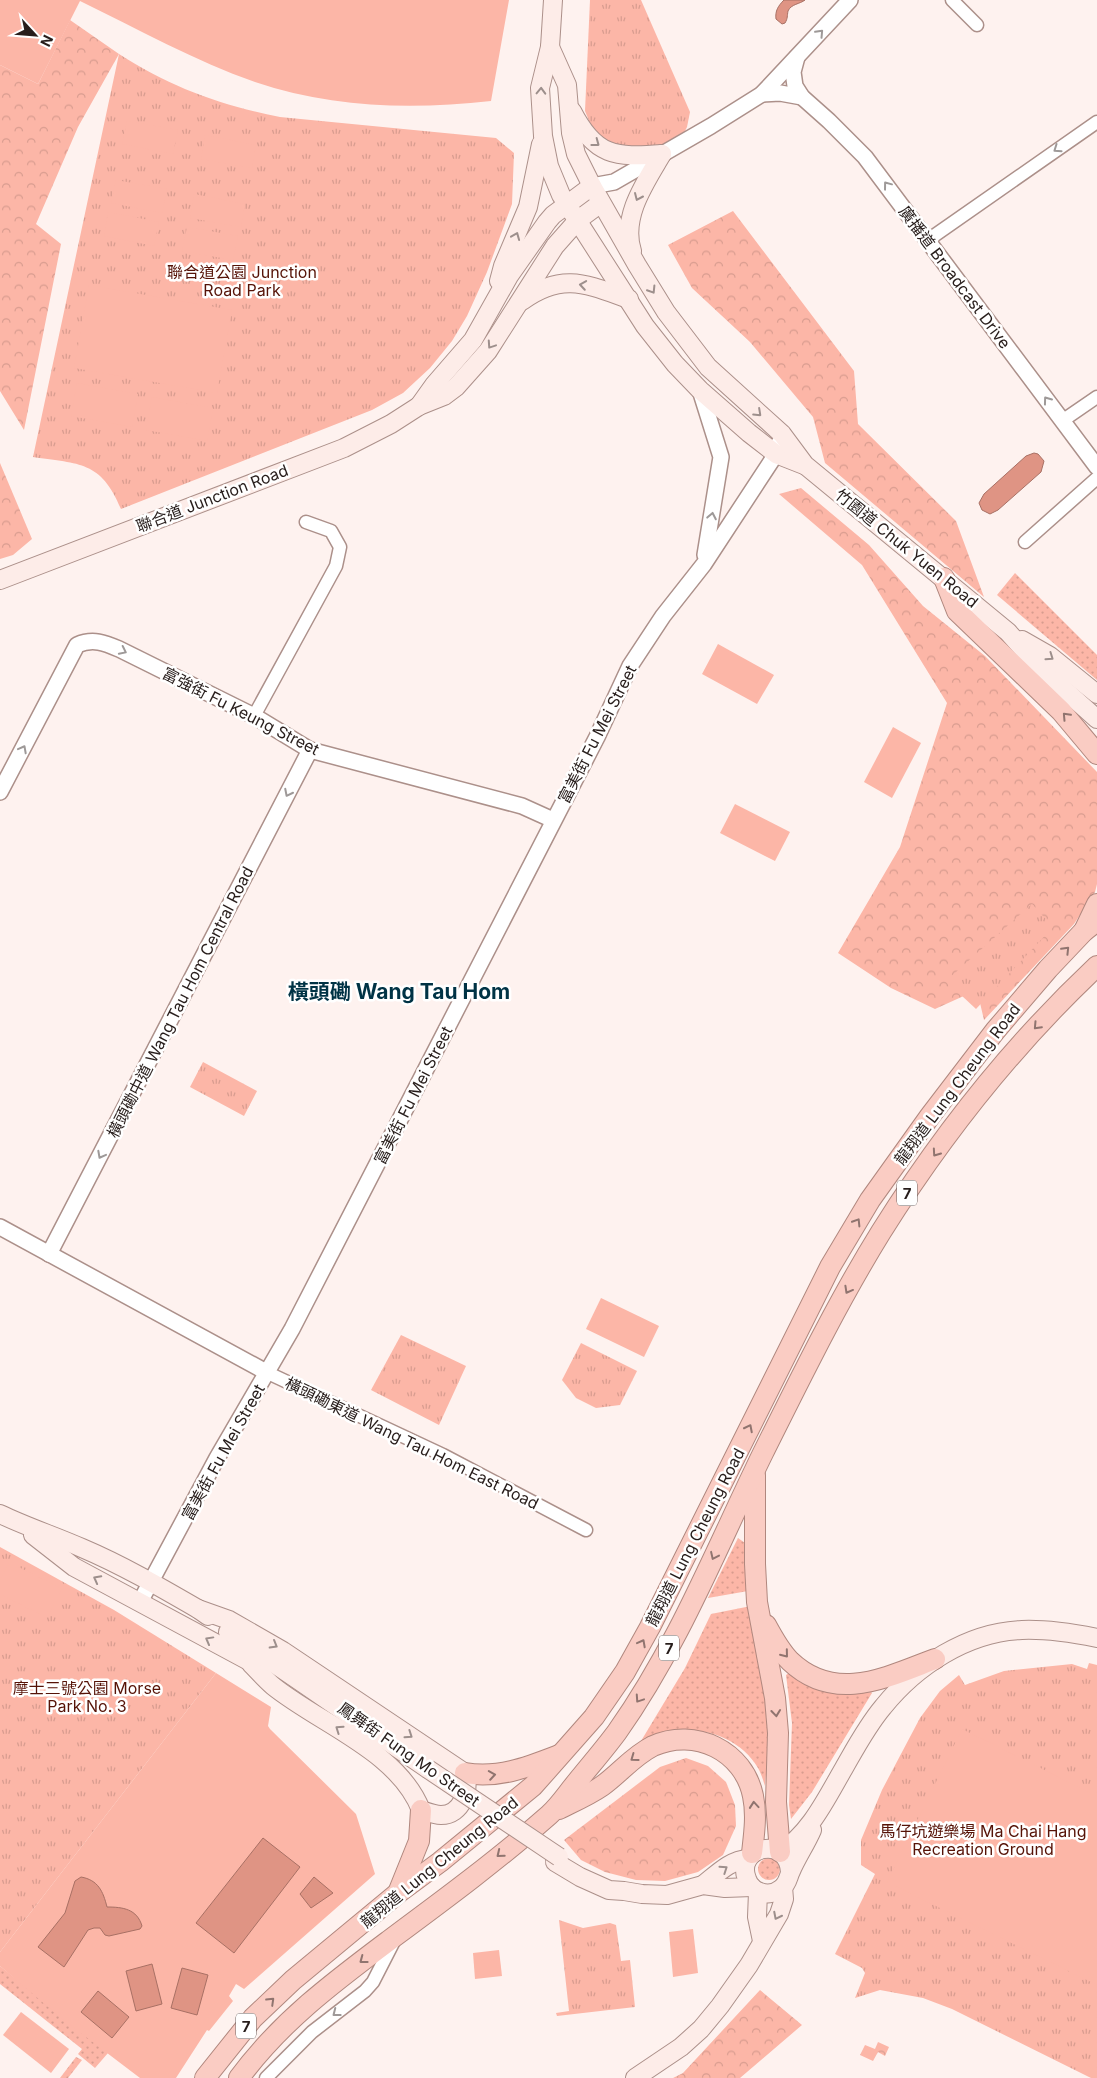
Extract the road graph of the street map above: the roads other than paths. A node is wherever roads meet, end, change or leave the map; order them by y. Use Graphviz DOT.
graph roads {
  1 [pos="553,0"];
  2 [pos="850,0"];
  3 [pos="952,0"];
  4 [pos="977,25"];
  5 [pos="550,47"];
  6 [pos="797,57"];
  7 [pos="762,94"];
  8 [pos="802,97"];
  9 [pos="568,104"];
  10 [pos="1097,122"];
  11 [pos="543,136"];
  12 [pos="662,154"];
  13 [pos="614,182"];
  14 [pos="592,186"];
  15 [pos="601,203"];
  16 [pos="572,212"];
  17 [pos="928,240"];
  18 [pos="637,265"];
  19 [pos="496,299"];
  20 [pos="629,299"];
  21 [pos="518,304"];
  22 [pos="700,390"];
  23 [pos="1097,397"];
  24 [pos="419,406"];
  25 [pos="1062,421"];
  26 [pos="782,434"];
  27 [pos="776,454"];
  28 [pos="805,465"];
  29 [pos="1097,467"];
  30 [pos="1097,478"];
  31 [pos="306,522"];
  32 [pos="1025,542"];
  33 [pos="704,564"];
  34 [pos="944,578"];
  35 [pos="0,580"];
  36 [pos="1008,632"];
  37 [pos="1097,694"];
  38 [pos="254,716"];
  39 [pos="1097,719"];
  40 [pos="310,750"];
  41 [pos="1097,754"];
  42 [pos="0,792"];
  43 [pos="553,820"];
  44 [pos="1097,904"];
  45 [pos="1091,926"];
  46 [pos="1097,966"];
  47 [pos="0,1227"];
  48 [pos="49,1254"];
  49 [pos="268,1373"];
  50 [pos="755,1471"];
  51 [pos="0,1514"];
  52 [pos="19,1523"];
  53 [pos="586,1530"];
  54 [pos="151,1582"];
  55 [pos="140,1602"];
  56 [pos="198,1609"];
  57 [pos="759,1613"];
  58 [pos="1097,1638"];
  59 [pos="935,1659"];
  60 [pos="251,1664"];
  61 [pos="563,1753"];
  62 [pos="426,1771"];
  63 [pos="465,1774"];
  64 [pos="421,1810"];
  65 [pos="552,1812"];
  66 [pos="817,1813"];
  67 [pos="780,1852"];
  68 [pos="750,1856"];
  69 [pos="786,1880"];
  70 [pos="703,1885"];
  71 [pos="755,1889"];
  72 [pos="398,1893"];
  73 [pos="397,1935"];
  74 [pos="762,1941"];
  75 [pos="205,2078"];
  76 [pos="239,2078"];
  77 [pos="266,2078"];
  78 [pos="635,2078"];
  1 -- 5 [label="main road"];
  6 -- 2 [label="street, one-way"];
  3 -- 4 [label="street"];
  5 -- 9 [label="main road"];
  11 -- 5 [label="main road, one-way"];
  6 -- 7 [label="street"];
  6 -- 8 [label="street, 廣播道 Broadcast Drive"];
  7 -- 8 [label="street"];
  7 -- 12 [label="street"];
  17 -- 8 [label="street, 廣播道 Broadcast Drive, one-way"];
  9 -- 12 [label="main road, one-way"];
  9 -- 14 [label="main road"];
  10 -- 17 [label="street, one-way"];
  11 -- 16 [label="main road"];
  19 -- 11 [label="main road, one-way"];
  12 -- 13 [label="street"];
  12 -- 18 [label="main road, one-way"];
  13 -- 14 [label="street"];
  13 -- 15 [label="street"];
  14 -- 15 [label="main road"];
  14 -- 16 [label="main road, 聯合道 Junction Road"];
  15 -- 16 [label="main road, 聯合道 Junction Road"];
  15 -- 18 [label="main road, 竹園道 Chuk Yuen Road"];
  16 -- 19 [label="main road, 聯合道 Junction Road"];
  16 -- 20 [label="main road, 竹園道 Chuk Yuen Road"];
  16 -- 21 [label="main road, 聯合道 Junction Road"];
  25 -- 17 [label="street, 廣播道 Broadcast Drive, one-way"];
  18 -- 26 [label="main road, 竹園道 Chuk Yuen Road, one-way"];
  19 -- 24 [label="main road, 聯合道 Junction Road"];
  20 -- 21 [label="main road, one-way"];
  20 -- 22 [label="main road, 竹園道 Chuk Yuen Road"];
  21 -- 24 [label="main road, 聯合道 Junction Road, one-way"];
  22 -- 27 [label="main road, 竹園道 Chuk Yuen Road"];
  33 -- 22 [label="street, 富美街 Fu Mei Street, one-way"];
  23 -- 25 [label="street"];
  24 -- 35 [label="main road, 聯合道 Junction Road"];
  25 -- 29 [label="street, 廣播道 Broadcast Drive"];
  26 -- 27 [label="street, 富美街 Fu Mei Street"];
  26 -- 28 [label="main road, 竹園道 Chuk Yuen Road"];
  27 -- 28 [label="main road, 竹園道 Chuk Yuen Road"];
  27 -- 33 [label="street, 富美街 Fu Mei Street"];
  28 -- 34 [label="main road, 竹園道 Chuk Yuen Road"];
  30 -- 32 [label="street"];
  31 -- 38 [label="street"];
  33 -- 43 [label="street, 富美街 Fu Mei Street"];
  34 -- 36 [label="main road, 竹園道 Chuk Yuen Road"];
  41 -- 34 [label="highway, one-way"];
  36 -- 37 [label="main road, 竹園道 Chuk Yuen Road, one-way"];
  36 -- 39 [label="main road, 竹園道 Chuk Yuen Road"];
  38 -- 40 [label="street, 富強街 Fu Keung Street"];
  42 -- 38 [label="street, 富強街 Fu Keung Street, one-way"];
  40 -- 43 [label="street, 富強街 Fu Keung Street"];
  40 -- 48 [label="street, 橫頭磡中道 Wang Tau Hom Central Road, one-way"];
  43 -- 49 [label="street, 富美街 Fu Mei Street"];
  44 -- 45 [label="highway, 龍翔道 Lung Cheung Road"];
  61 -- 45 [label="highway, 龍翔道 Lung Cheung Road / 7, one-way"];
  46 -- 50 [label="highway, 龍翔道 Lung Cheung Road / 7, one-way"];
  47 -- 48 [label="street, 橫頭磡東道 Wang Tau Hom East Road"];
  48 -- 49 [label="street, 橫頭磡東道 Wang Tau Hom East Road"];
  49 -- 53 [label="street, 橫頭磡東道 Wang Tau Hom East Road"];
  49 -- 54 [label="street, 富美街 Fu Mei Street"];
  50 -- 57 [label="highway"];
  50 -- 65 [label="highway, 龍翔道 Lung Cheung Road / 7, one-way"];
  51 -- 52 [label="main road, 鳳舞街 Fung Mo Street"];
  52 -- 54 [label="main road, 鳳舞街 Fung Mo Street"];
  55 -- 52 [label="main road, 鳳舞街 Fung Mo Street, one-way"];
  54 -- 55 [label="street, 富美街 Fu Mei Street"];
  54 -- 56 [label="main road, 鳳舞街 Fung Mo Street"];
  60 -- 55 [label="main road, 鳳舞街 Fung Mo Street, one-way"];
  56 -- 62 [label="main road, 鳳舞街 Fung Mo Street"];
  56 -- 63 [label="main road, 鳳舞街 Fung Mo Street, one-way"];
  57 -- 59 [label="highway, one-way"];
  57 -- 67 [label="highway, one-way"];
  58 -- 59 [label="main road"];
  59 -- 66 [label="main road"];
  60 -- 62 [label="main road, 鳳舞街 Fung Mo Street"];
  64 -- 60 [label="main road, 鳳舞街 Fung Mo Street, one-way"];
  63 -- 61 [label="highway, one-way"];
  61 -- 72 [label="highway, 龍翔道 Lung Cheung Road / 7"];
  62 -- 70 [label="main road, 鳳舞街 Fung Mo Street, bridge"];
  63 -- 64 [label="main road"];
  64 -- 72 [label="highway"];
  68 -- 65 [label="highway, one-way"];
  65 -- 73 [label="highway, 龍翔道 Lung Cheung Road / 7, one-way"];
  66 -- 67 [label="main road"];
  66 -- 69 [label="main road"];
  67 -- 68 [label="main road"];
  67 -- 69 [label="main road"];
  70 -- 68 [label="main road, 鳳舞街 Fung Mo Street, one-way"];
  68 -- 71 [label="main road"];
  69 -- 71 [label="main road"];
  69 -- 74 [label="main road, one-way"];
  70 -- 71 [label="main road, 鳳舞街 Fung Mo Street"];
  71 -- 74 [label="main road"];
  75 -- 72 [label="highway, 龍翔道 Lung Cheung Road / 7, one-way"];
  73 -- 76 [label="highway, 龍翔道 Lung Cheung Road / 7, one-way"];
  73 -- 77 [label="street, 龍翔道 Lung Cheung Road, one-way"];
  74 -- 78 [label="main road"];
}
